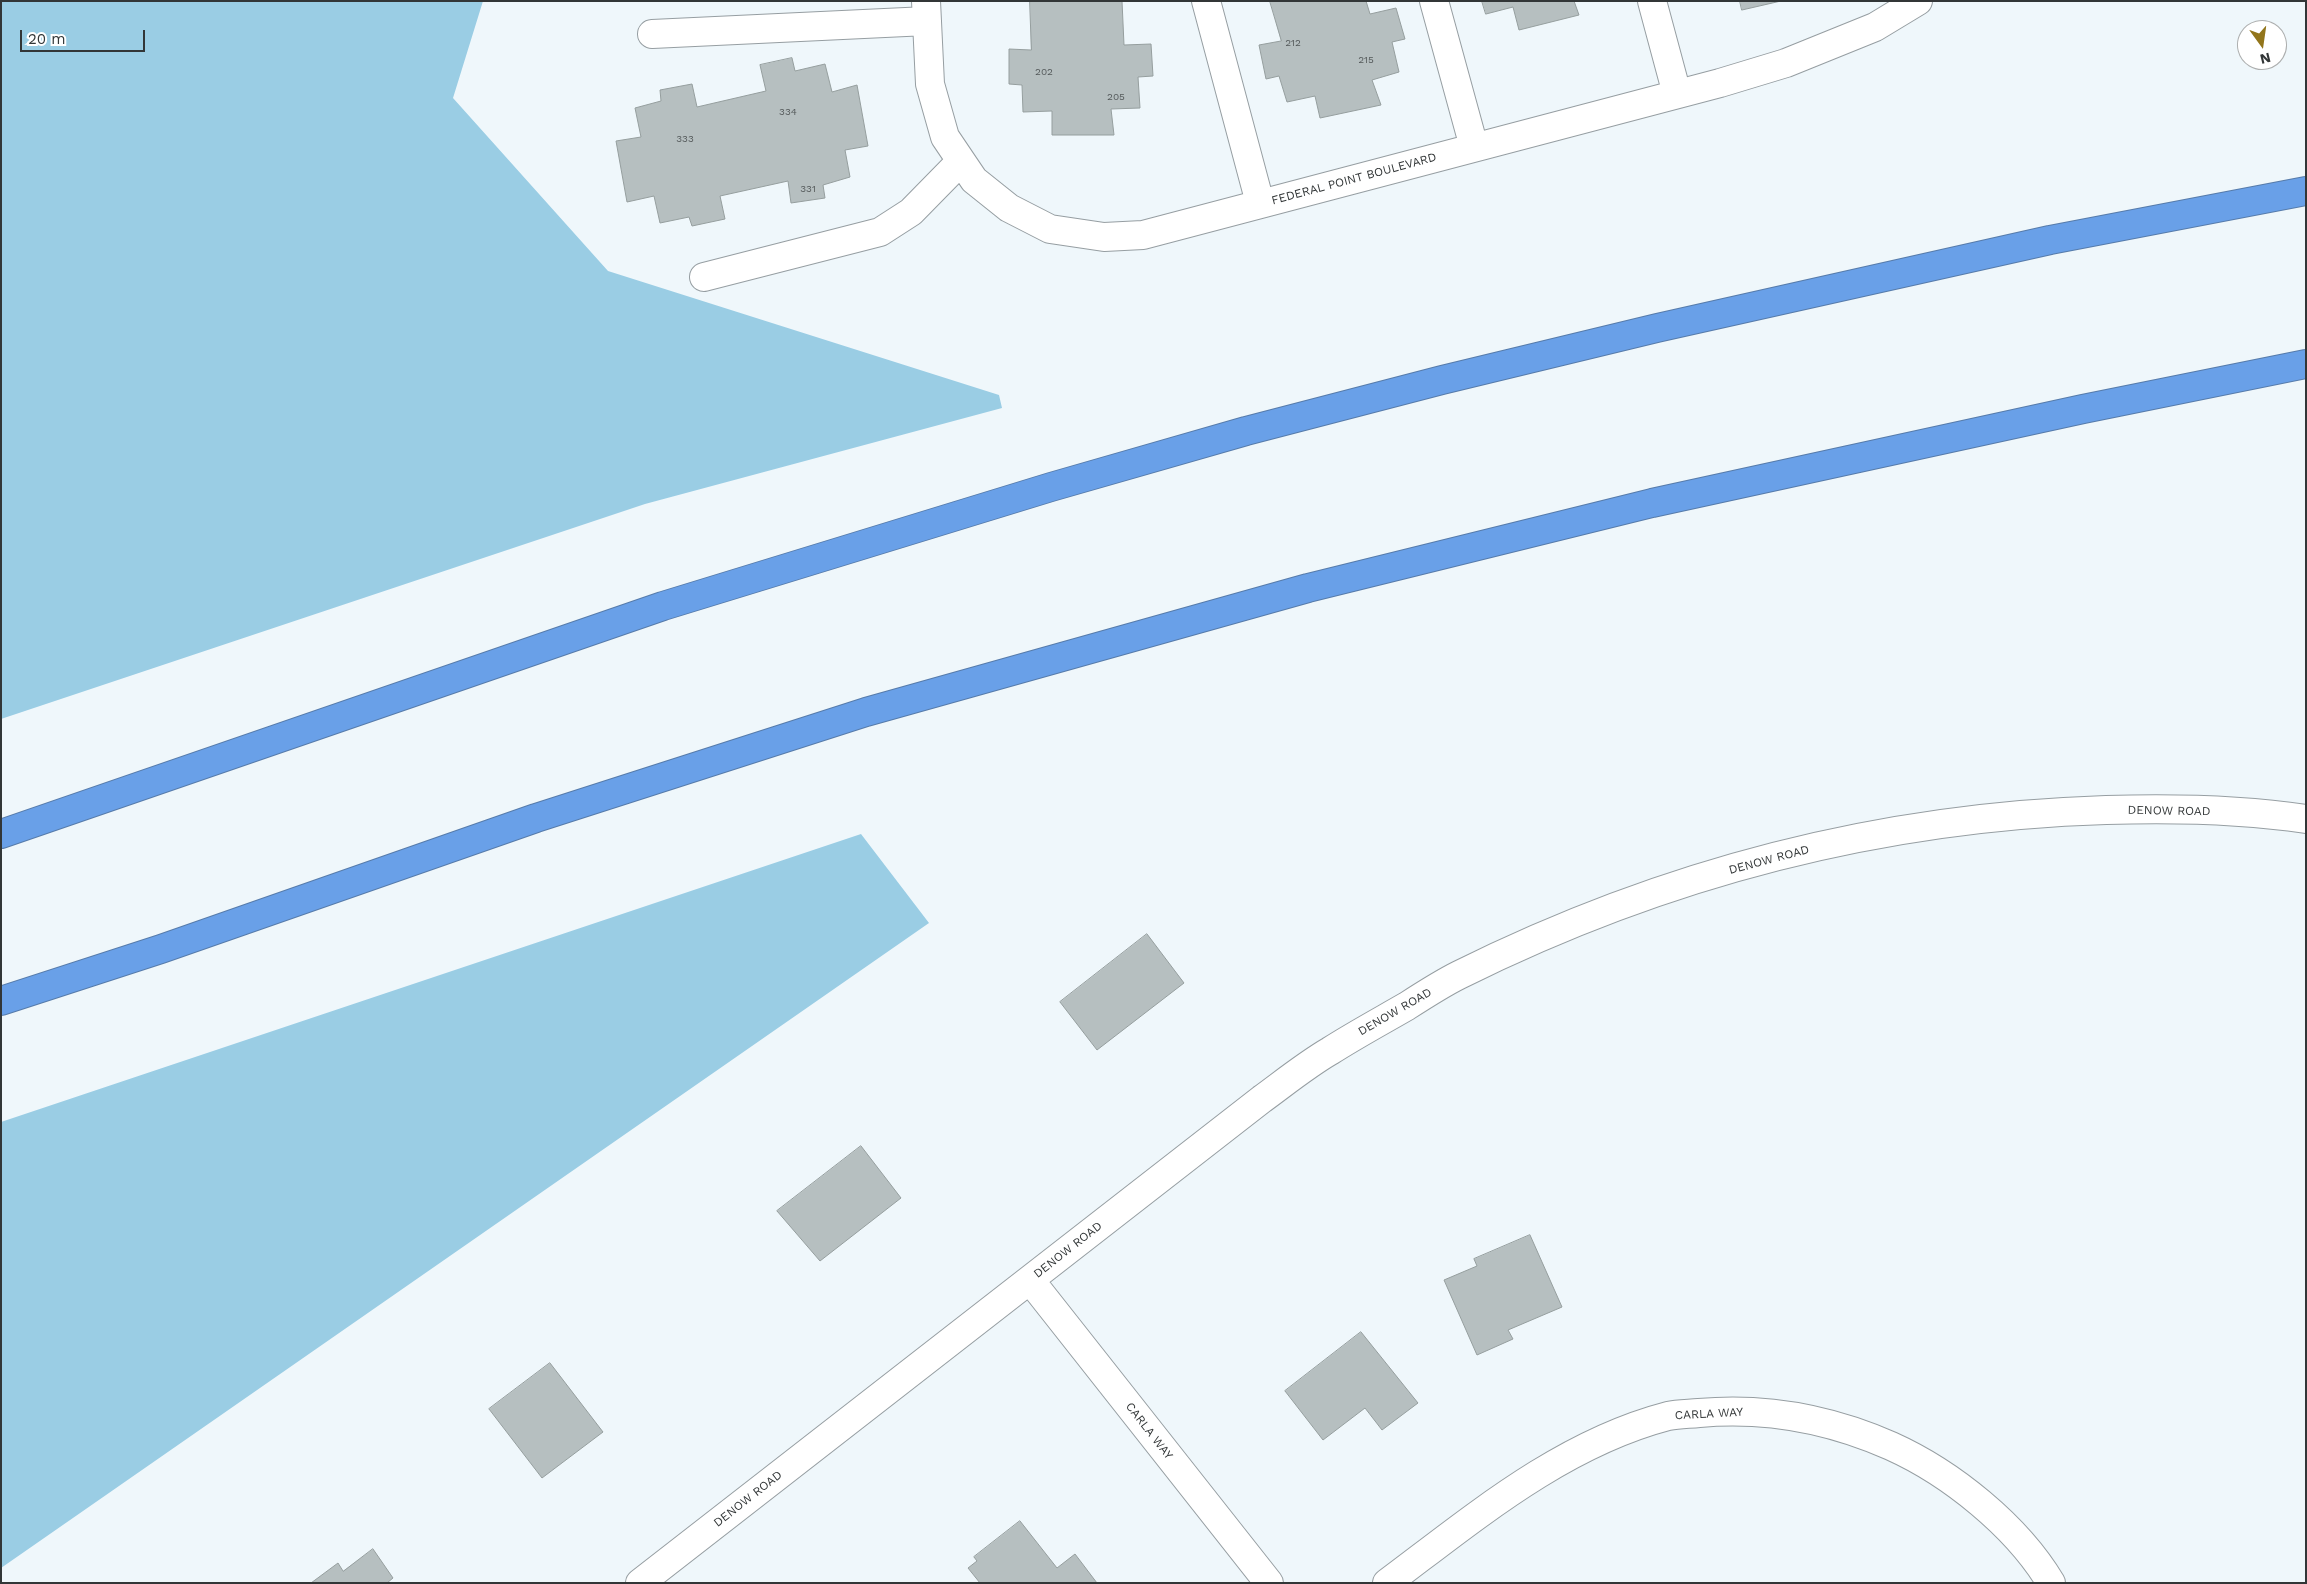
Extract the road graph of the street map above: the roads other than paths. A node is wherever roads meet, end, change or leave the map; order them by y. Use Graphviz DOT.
graph roads {
  1 [pos="1206,1"];
  2 [pos="1434,1"];
  3 [pos="1652,1"];
  4 [pos="1918,1"];
  5 [pos="926,11"];
  6 [pos="652,34"];
  7 [pos="1677,94"];
  8 [pos="1474,147"];
  9 [pos="961,161"];
  10 [pos="2306,191"];
  11 [pos="1260,203"];
  12 [pos="704,277"];
  13 [pos="2306,364"];
  14 [pos="2306,819"];
  15 [pos="1,834"];
  16 [pos="1,1001"];
  17 [pos="1030,1280"];
  18 [pos="640,1583"];
  19 [pos="1269,1583"];
  20 [pos="1387,1583"];
  21 [pos="2051,1583"];
  1 -- 11 [label="street"];
  2 -- 8 [label="street"];
  3 -- 7 [label="street"];
  4 -- 7 [label="street, FEDERAL POINT BOULEVARD"];
  5 -- 6 [label="street"];
  5 -- 9 [label="street, FEDERAL POINT BOULEVARD"];
  7 -- 8 [label="street, FEDERAL POINT BOULEVARD"];
  8 -- 11 [label="street, FEDERAL POINT BOULEVARD"];
  9 -- 11 [label="street, FEDERAL POINT BOULEVARD"];
  9 -- 12 [label="street"];
  10 -- 15 [label="highway"];
  13 -- 16 [label="highway"];
  14 -- 17 [label="street, DENOW ROAD"];
  17 -- 18 [label="street, DENOW ROAD"];
  17 -- 19 [label="street, CARLA WAY"];
  20 -- 21 [label="street, CARLA WAY"];
}
